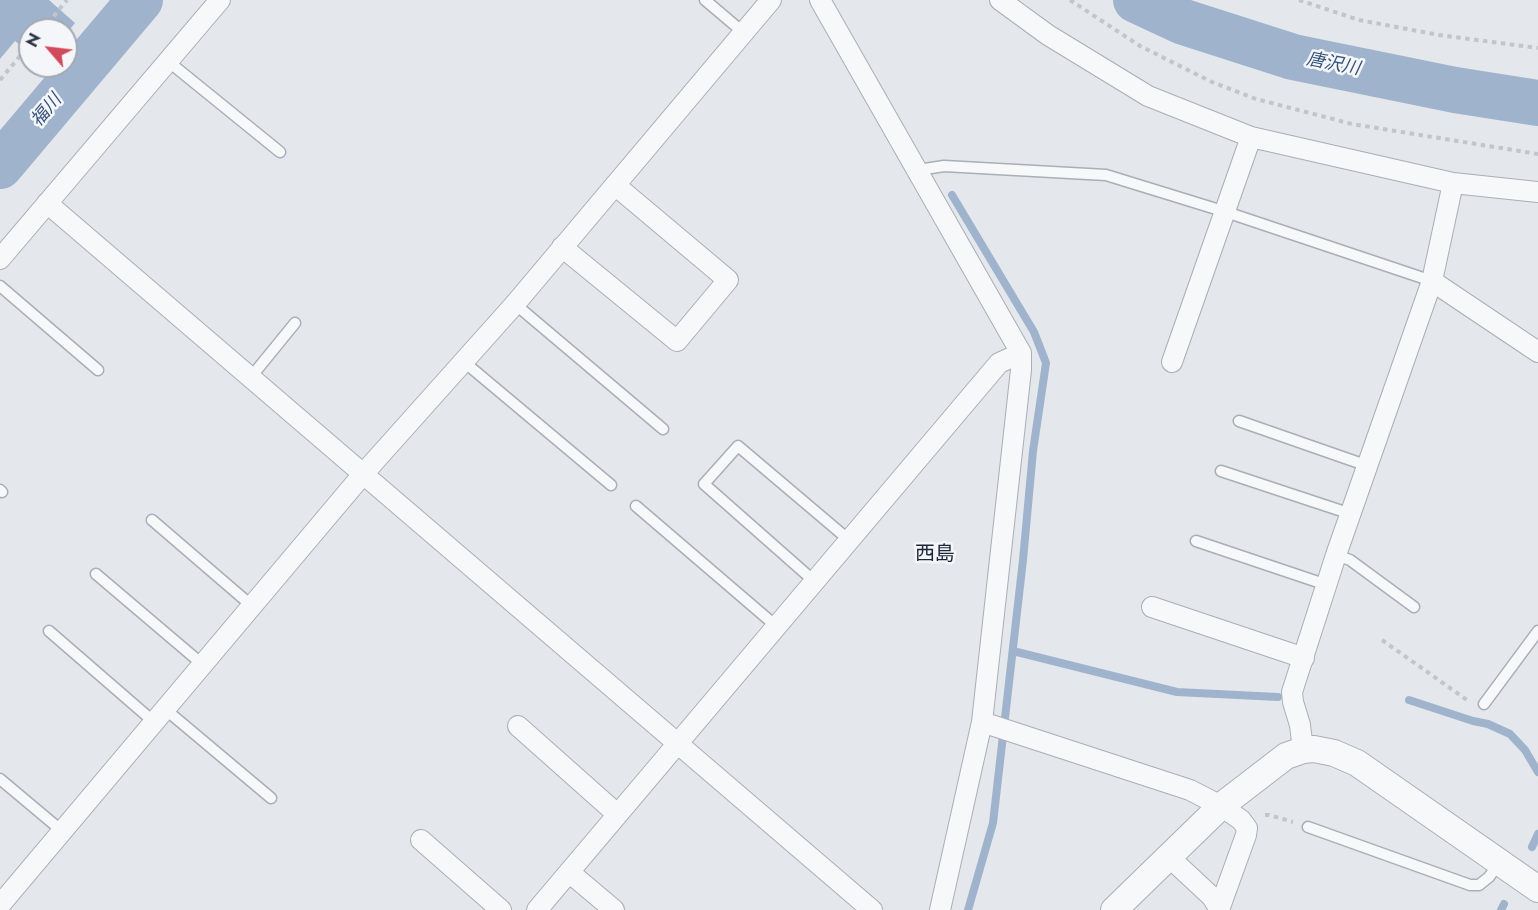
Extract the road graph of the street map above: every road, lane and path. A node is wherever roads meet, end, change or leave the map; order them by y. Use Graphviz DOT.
graph roads {
  1 [pos="67,0"];
  2 [pos="220,0"];
  3 [pos="705,0"];
  4 [pos="771,0"];
  5 [pos="820,0"];
  6 [pos="1000,0"];
  7 [pos="1070,0"];
  8 [pos="1299,0"];
  9 [pos="52,18"];
  10 [pos="744,33"];
  11 [pos="1538,48"];
  12 [pos="18,58"];
  13 [pos="169,62"];
  14 [pos="0,80"];
  15 [pos="1251,137"];
  16 [pos="279,152"];
  17 [pos="1538,154"];
  18 [pos="918,170"];
  19 [pos="1453,183"];
  20 [pos="615,185"];
  21 [pos="1538,192"];
  22 [pos="47,203"];
  23 [pos="1226,212"];
  24 [pos="562,247"];
  25 [pos="0,260"];
  26 [pos="1432,281"];
  27 [pos="0,286"];
  28 [pos="515,304"];
  29 [pos="296,323"];
  30 [pos="1021,352"];
  31 [pos="1538,352"];
  32 [pos="463,361"];
  33 [pos="1172,362"];
  34 [pos="98,370"];
  35 [pos="250,377"];
  36 [pos="1239,421"];
  37 [pos="663,429"];
  38 [pos="1368,466"];
  39 [pos="1221,471"];
  40 [pos="364,473"];
  41 [pos="611,485"];
  42 [pos="636,506"];
  43 [pos="1351,514"];
  44 [pos="152,520"];
  45 [pos="849,540"];
  46 [pos="1196,541"];
  47 [pos="1336,555"];
  48 [pos="96,574"];
  49 [pos="814,581"];
  50 [pos="1327,585"];
  51 [pos="252,606"];
  52 [pos="1152,607"];
  53 [pos="1414,607"];
  54 [pos="776,626"];
  55 [pos="49,631"];
  56 [pos="1538,631"];
  57 [pos="1382,640"];
  58 [pos="1304,658"];
  59 [pos="202,664"];
  60 [pos="1484,704"];
  61 [pos="160,716"];
  62 [pos="982,723"];
  63 [pos="518,726"];
  64 [pos="677,743"];
  65 [pos="1303,750"];
  66 [pos="0,779"];
  67 [pos="271,798"];
  68 [pos="1221,806"];
  69 [pos="617,814"];
  70 [pos="1308,827"];
  71 [pos="1247,828"];
  72 [pos="62,831"];
  73 [pos="421,840"];
  74 [pos="1168,856"];
  75 [pos="1500,862"];
  76 [pos="569,872"];
  77 [pos="1538,889"];
  78 [pos="6,902"];
  79 [pos="1220,909"];
  80 [pos="501,910"];
  81 [pos="537,910"];
  82 [pos="614,910"];
  83 [pos="872,910"];
  84 [pos="940,910"];
  85 [pos="1114,910"];
  1 -- 9 [label="path"];
  2 -- 13 [label="street"];
  3 -- 10 [label="lane"];
  4 -- 10 [label="street"];
  5 -- 18 [label="street"];
  6 -- 15 [label="street"];
  7 -- 17 [label="path"];
  8 -- 11 [label="path"];
  10 -- 20 [label="street"];
  12 -- 14 [label="path"];
  13 -- 16 [label="lane"];
  13 -- 22 [label="street"];
  15 -- 19 [label="street"];
  15 -- 23 [label="street"];
  18 -- 23 [label="lane"];
  18 -- 30 [label="street"];
  19 -- 21 [label="street"];
  19 -- 26 [label="street"];
  20 -- 24 [label="street"];
  20 -- 24 [label="street"];
  22 -- 25 [label="street"];
  22 -- 35 [label="street"];
  23 -- 26 [label="lane"];
  23 -- 33 [label="street"];
  24 -- 28 [label="street"];
  26 -- 31 [label="street"];
  26 -- 38 [label="street"];
  27 -- 34 [label="lane"];
  28 -- 32 [label="street"];
  28 -- 37 [label="lane"];
  29 -- 35 [label="lane"];
  30 -- 45 [label="street"];
  30 -- 62 [label="street"];
  32 -- 40 [label="street"];
  32 -- 41 [label="lane"];
  35 -- 40 [label="street"];
  36 -- 38 [label="lane"];
  38 -- 43 [label="street"];
  39 -- 43 [label="lane"];
  40 -- 51 [label="street"];
  40 -- 64 [label="street"];
  42 -- 54 [label="lane"];
  43 -- 47 [label="street"];
  44 -- 51 [label="lane"];
  45 -- 49 [label="street"];
  45 -- 49 [label="lane"];
  46 -- 50 [label="lane"];
  47 -- 50 [label="street"];
  47 -- 53 [label="lane"];
  48 -- 59 [label="lane"];
  49 -- 54 [label="street"];
  50 -- 58 [label="street"];
  51 -- 59 [label="street"];
  52 -- 58 [label="street"];
  54 -- 64 [label="street"];
  55 -- 61 [label="lane"];
  56 -- 60 [label="lane"];
  57 -- 60 [label="path"];
  58 -- 65 [label="street"];
  59 -- 61 [label="street"];
  61 -- 67 [label="lane"];
  61 -- 72 [label="street"];
  62 -- 68 [label="street"];
  62 -- 84 [label="street"];
  63 -- 69 [label="street"];
  64 -- 69 [label="street"];
  64 -- 83 [label="street"];
  65 -- 68 [label="street"];
  65 -- 75 [label="street"];
  66 -- 72 [label="lane"];
  68 -- 71 [label="street"];
  68 -- 74 [label="street"];
  69 -- 76 [label="street"];
  70 -- 71 [label="path"];
  70 -- 75 [label="lane"];
  71 -- 79 [label="street"];
  72 -- 78 [label="street"];
  73 -- 80 [label="street"];
  74 -- 79 [label="street"];
  74 -- 85 [label="street"];
  75 -- 77 [label="street"];
  76 -- 81 [label="street"];
  76 -- 82 [label="street"];
}
